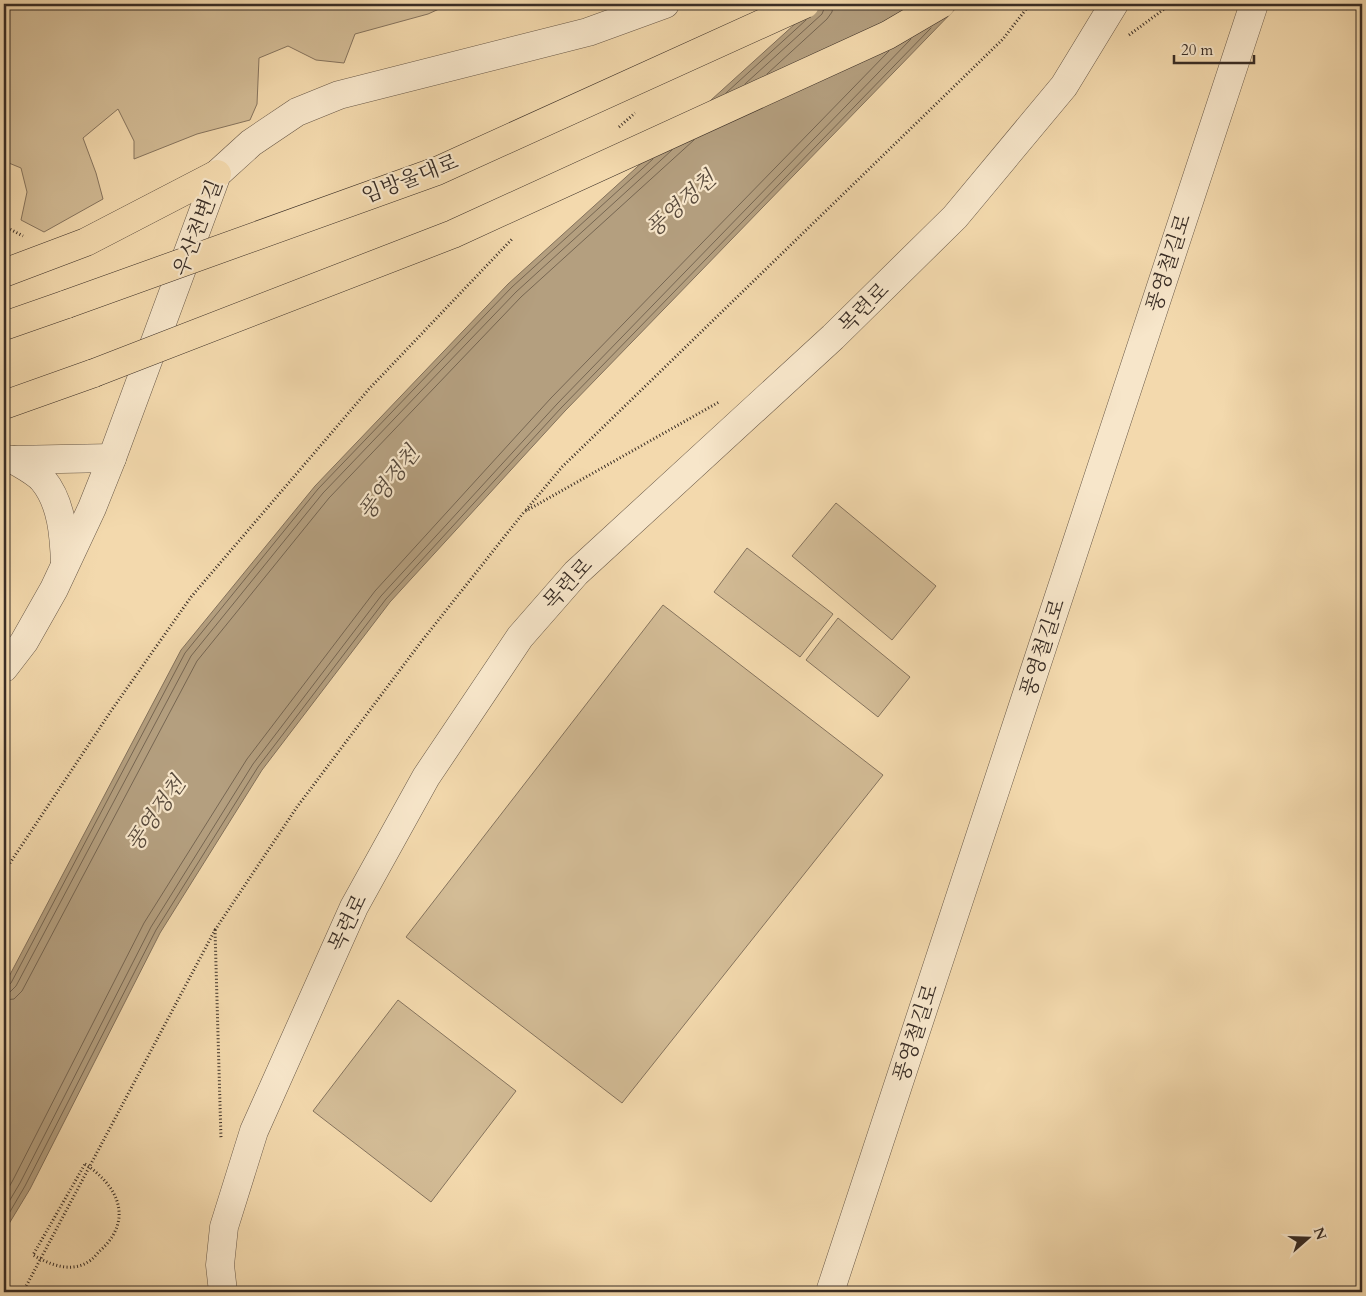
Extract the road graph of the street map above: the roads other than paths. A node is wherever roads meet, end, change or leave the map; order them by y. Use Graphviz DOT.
graph roads {
  1 [pos="665,4"];
  2 [pos="805,4"];
  3 [pos="941,4"];
  4 [pos="1114,4"];
  5 [pos="1254,4"];
  6 [pos="217,174"];
  7 [pos="4,273"];
  8 [pos="4,326"];
  9 [pos="4,405"];
  10 [pos="112,458"];
  11 [pos="9,460"];
  12 [pos="65,565"];
  13 [pos="4,668"];
  14 [pos="223,1292"];
  15 [pos="830,1292"];
  1 -- 6 [label="street, 우산천변길"];
  2 -- 8 [label="main road, 임방울대로, bridge"];
  3 -- 9 [label="main road, bridge"];
  4 -- 14 [label="street, 목련로"];
  5 -- 15 [label="street, 풍영철길로"];
  6 -- 7 [label="main road"];
  6 -- 10 [label="street, 우산천변길"];
  10 -- 11 [label="street"];
  10 -- 12 [label="street, 우산천변길"];
  11 -- 12 [label="street"];
  12 -- 13 [label="street, 우산천변길"];
}
